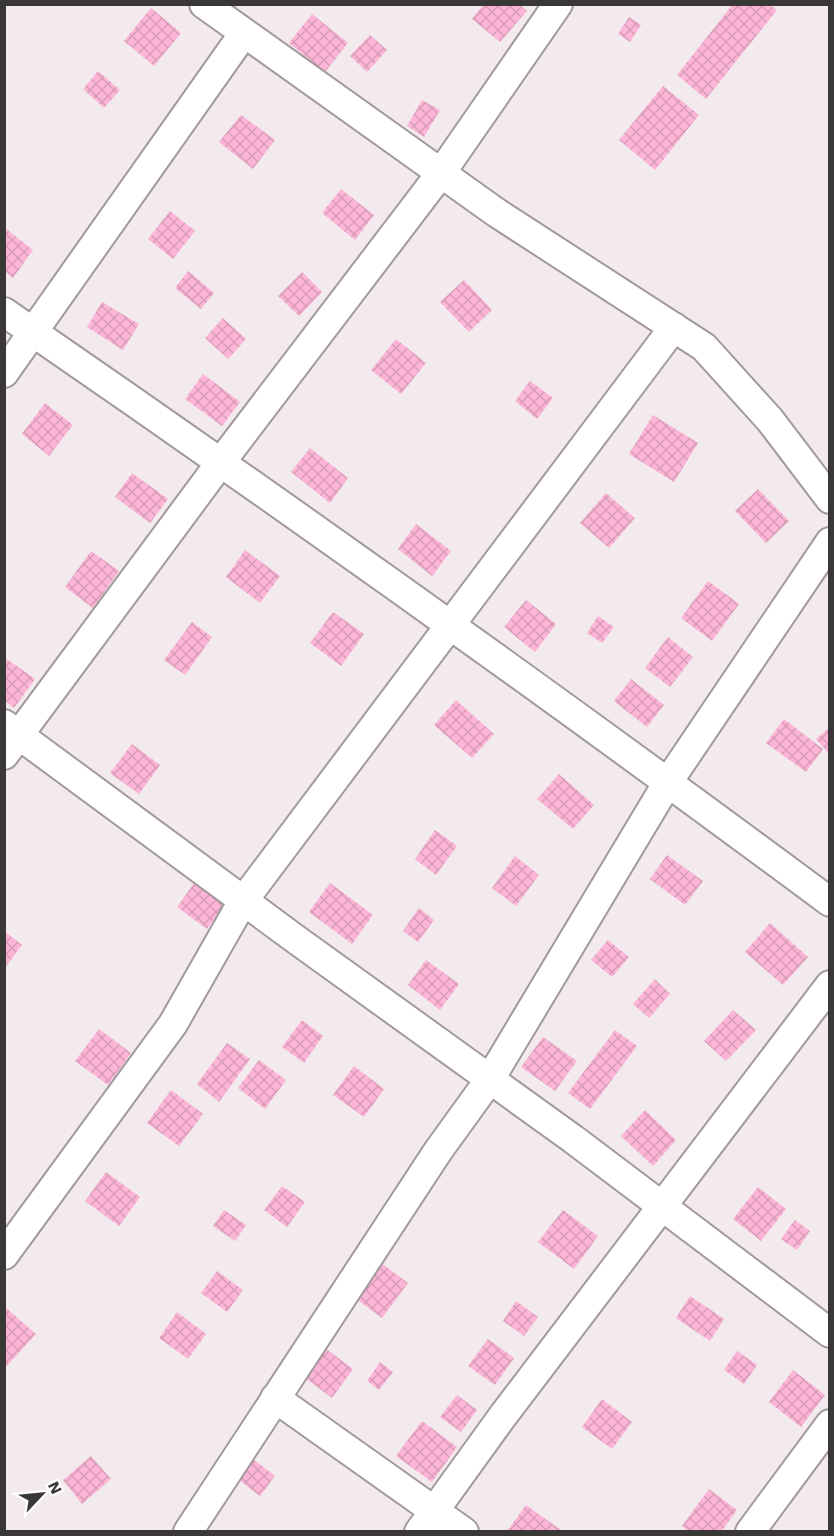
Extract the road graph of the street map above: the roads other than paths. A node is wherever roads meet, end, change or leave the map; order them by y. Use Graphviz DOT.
graph roads {
  1 [pos="204,4"];
  2 [pos="558,4"];
  3 [pos="244,33"];
  4 [pos="441,173"];
  5 [pos="4,312"];
  6 [pos="674,327"];
  7 [pos="34,333"];
  8 [pos="4,373"];
  9 [pos="221,462"];
  10 [pos="830,499"];
  11 [pos="830,542"];
  12 [pos="450,624"];
  13 [pos="10,738"];
  14 [pos="668,782"];
  15 [pos="243,901"];
  16 [pos="830,902"];
  17 [pos="830,986"];
  18 [pos="490,1079"];
  19 [pos="662,1206"];
  20 [pos="4,1255"];
  21 [pos="830,1333"];
  22 [pos="276,1398"];
  23 [pos="830,1424"];
  24 [pos="428,1520"];
  25 [pos="188,1532"];
  26 [pos="464,1532"];
  27 [pos="750,1532"];
  1 -- 3 [label="street"];
  2 -- 4 [label="street"];
  3 -- 4 [label="street"];
  3 -- 7 [label="street"];
  4 -- 6 [label="street"];
  4 -- 9 [label="street"];
  5 -- 7 [label="street"];
  6 -- 10 [label="street"];
  6 -- 12 [label="street"];
  7 -- 8 [label="street"];
  7 -- 9 [label="street"];
  9 -- 12 [label="street"];
  9 -- 13 [label="street"];
  11 -- 14 [label="street"];
  12 -- 14 [label="street"];
  12 -- 15 [label="street"];
  13 -- 15 [label="street"];
  14 -- 16 [label="street"];
  14 -- 18 [label="street"];
  15 -- 18 [label="street"];
  15 -- 20 [label="street"];
  17 -- 19 [label="street"];
  18 -- 19 [label="street"];
  18 -- 22 [label="street"];
  19 -- 21 [label="street"];
  19 -- 24 [label="street"];
  22 -- 24 [label="street"];
  22 -- 25 [label="street"];
  23 -- 27 [label="street"];
  24 -- 26 [label="street"];
}
